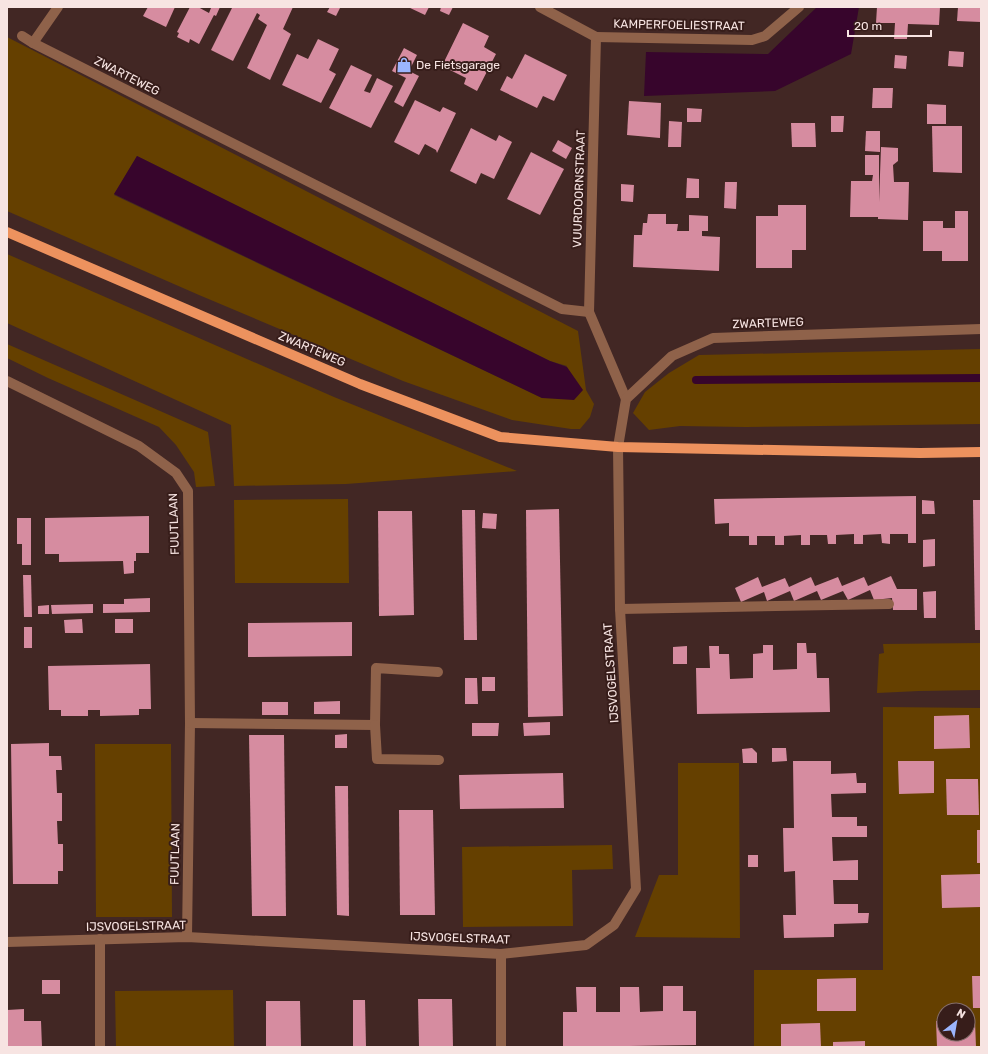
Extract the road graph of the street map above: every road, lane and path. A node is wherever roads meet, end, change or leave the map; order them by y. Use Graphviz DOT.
graph roads {
  1 [pos="58,7"];
  2 [pos="540,7"];
  3 [pos="799,7"];
  4 [pos="22,36"];
  5 [pos="596,37"];
  6 [pos="33,43"];
  7 [pos="7,232"];
  8 [pos="589,312"];
  9 [pos="981,329"];
  10 [pos="7,381"];
  11 [pos="626,399"];
  12 [pos="618,447"];
  13 [pos="981,452"];
  14 [pos="889,604"];
  15 [pos="620,609"];
  16 [pos="438,672"];
  17 [pos="190,723"];
  18 [pos="374,725"];
  19 [pos="439,760"];
  20 [pos="187,937"];
  21 [pos="100,939"];
  22 [pos="7,942"];
  23 [pos="501,954"];
  24 [pos="100,1047"];
  25 [pos="501,1047"];
  1 -- 6 [label="street"];
  2 -- 5 [label="street"];
  3 -- 5 [label="street, KAMPERFOELIESTRAAT"];
  4 -- 6 [label="street, ZWARTEWEG"];
  5 -- 8 [label="street, VUURDOORNSTRAAT"];
  6 -- 8 [label="street, ZWARTEWEG"];
  7 -- 12 [label="main road, ZWARTEWEG"];
  8 -- 11 [label="street, VUURDOORNSTRAAT"];
  9 -- 11 [label="street, ZWARTEWEG"];
  10 -- 17 [label="street, FUUTLAAN"];
  11 -- 12 [label="street"];
  12 -- 13 [label="main road, ZWARTEWEG"];
  12 -- 15 [label="street, IJSVOGELSTRAAT"];
  14 -- 15 [label="street"];
  15 -- 23 [label="street, IJSVOGELSTRAAT"];
  16 -- 18 [label="street"];
  17 -- 18 [label="street"];
  17 -- 20 [label="street, FUUTLAAN"];
  18 -- 19 [label="street"];
  20 -- 21 [label="street, IJSVOGELSTRAAT"];
  20 -- 23 [label="street, IJSVOGELSTRAAT"];
  21 -- 22 [label="street, IJSVOGELSTRAAT"];
  21 -- 24 [label="street"];
  23 -- 25 [label="street"];
}
